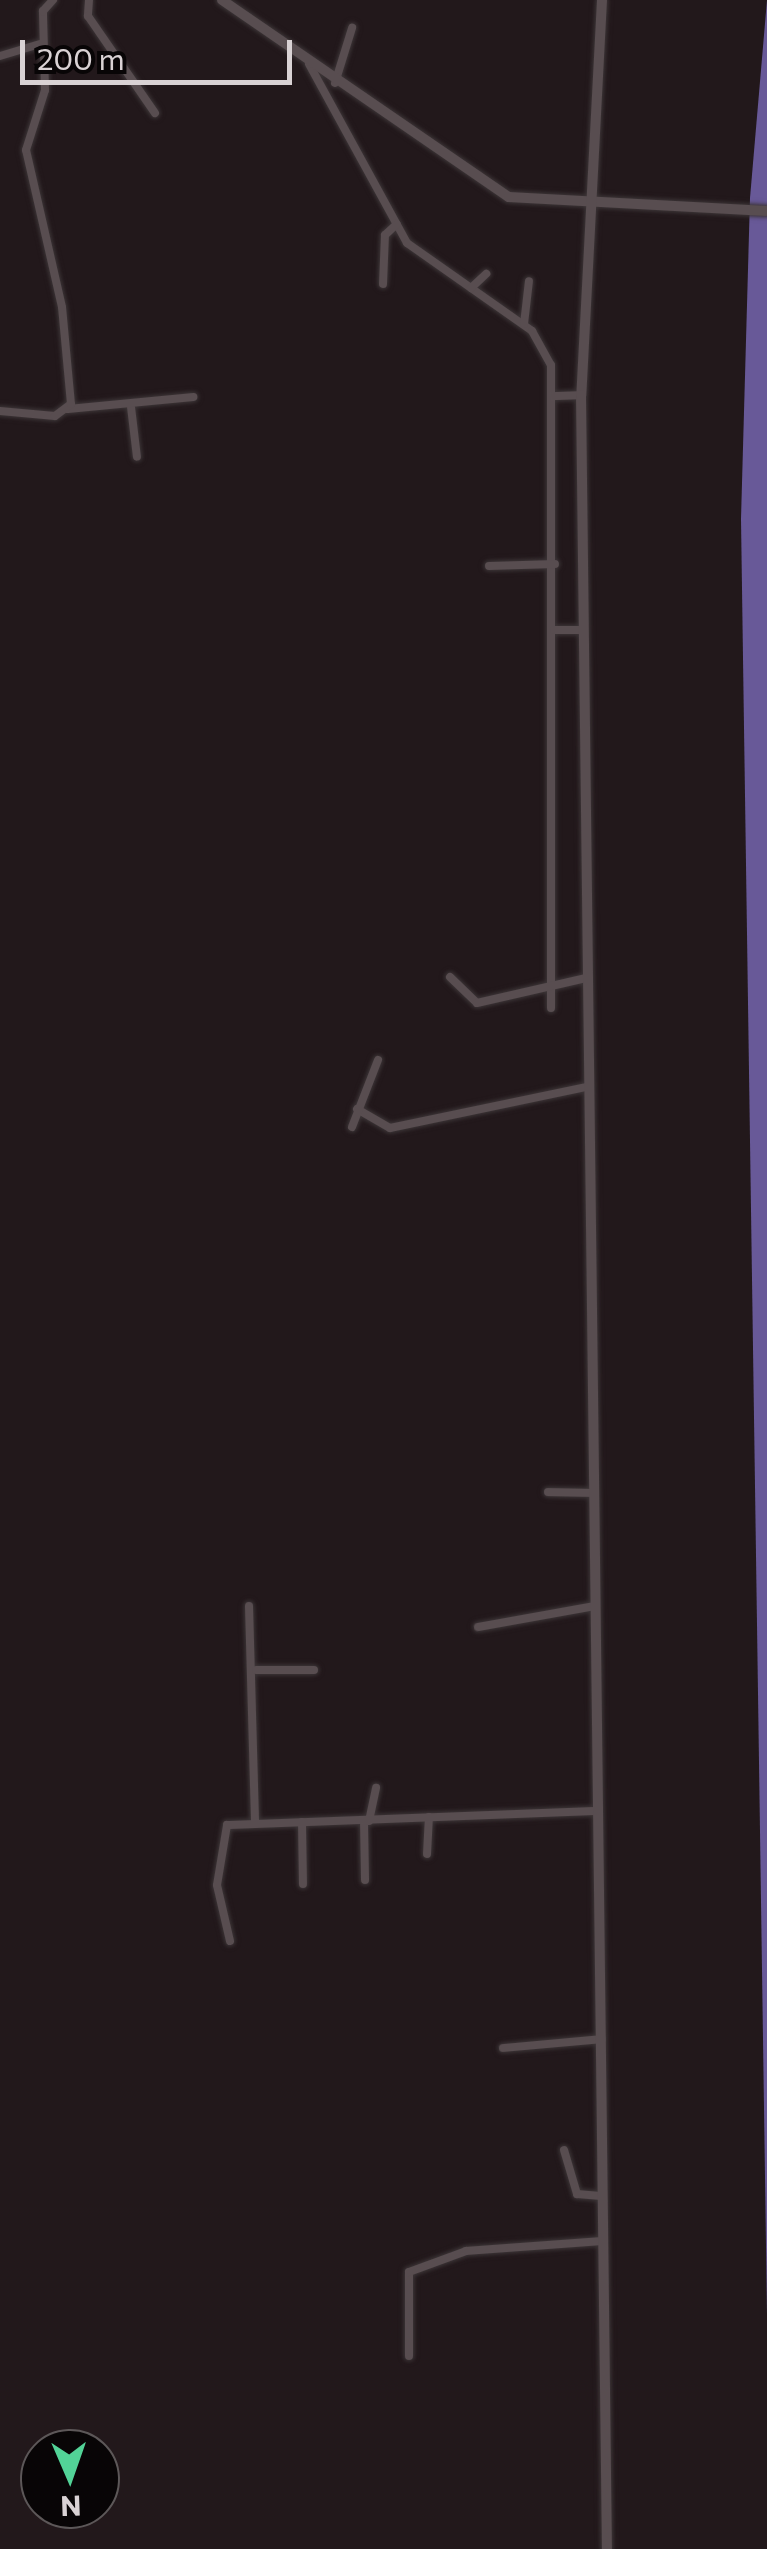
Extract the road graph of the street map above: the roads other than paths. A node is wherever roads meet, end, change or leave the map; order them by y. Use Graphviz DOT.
graph roads {
  1 [pos="54,0"];
  2 [pos="89,0"];
  3 [pos="222,0"];
  4 [pos="602,0"];
  5 [pos="352,28"];
  6 [pos="43,43"];
  7 [pos="0,56"];
  8 [pos="308,64"];
  9 [pos="335,83"];
  10 [pos="155,113"];
  11 [pos="584,205"];
  12 [pos="767,211"];
  13 [pos="397,224"];
  14 [pos="486,274"];
  15 [pos="530,281"];
  16 [pos="383,284"];
  17 [pos="472,288"];
  18 [pos="524,324"];
  19 [pos="581,395"];
  20 [pos="554,396"];
  21 [pos="194,397"];
  22 [pos="131,408"];
  23 [pos="68,409"];
  24 [pos="0,411"];
  25 [pos="136,457"];
  26 [pos="555,564"];
  27 [pos="489,566"];
  28 [pos="555,630"];
  29 [pos="578,630"];
  30 [pos="450,977"];
  31 [pos="583,978"];
  32 [pos="552,979"];
  33 [pos="550,1008"];
  34 [pos="378,1060"];
  35 [pos="587,1088"];
  36 [pos="357,1109"];
  37 [pos="352,1127"];
  38 [pos="548,1492"];
  39 [pos="592,1493"];
  40 [pos="250,1606"];
  41 [pos="590,1606"];
  42 [pos="478,1627"];
  43 [pos="256,1670"];
  44 [pos="314,1670"];
  45 [pos="376,1788"];
  46 [pos="592,1811"];
  47 [pos="429,1817"];
  48 [pos="366,1821"];
  49 [pos="302,1822"];
  50 [pos="255,1823"];
  51 [pos="428,1854"];
  52 [pos="365,1880"];
  53 [pos="304,1884"];
  54 [pos="230,1941"];
  55 [pos="602,2039"];
  56 [pos="504,2048"];
  57 [pos="564,2150"];
  58 [pos="596,2196"];
  59 [pos="599,2241"];
  60 [pos="409,2356"];
  61 [pos="607,2549"];
  1 -- 6 [label="street"];
  2 -- 10 [label="street"];
  3 -- 8 [label="street"];
  4 -- 11 [label="street"];
  5 -- 9 [label="street"];
  6 -- 7 [label="street"];
  6 -- 23 [label="street"];
  8 -- 9 [label="street"];
  8 -- 13 [label="street"];
  9 -- 11 [label="street"];
  11 -- 12 [label="street"];
  11 -- 19 [label="street"];
  13 -- 16 [label="street"];
  13 -- 17 [label="street"];
  14 -- 17 [label="street"];
  15 -- 18 [label="street"];
  17 -- 18 [label="street"];
  18 -- 20 [label="street"];
  19 -- 20 [label="street"];
  19 -- 29 [label="street"];
  20 -- 26 [label="street"];
  21 -- 22 [label="street"];
  22 -- 23 [label="street"];
  22 -- 25 [label="street"];
  23 -- 24 [label="street"];
  26 -- 27 [label="street"];
  26 -- 28 [label="street"];
  28 -- 29 [label="street"];
  28 -- 32 [label="street"];
  29 -- 31 [label="street"];
  30 -- 32 [label="street"];
  31 -- 32 [label="street"];
  31 -- 35 [label="street"];
  32 -- 33 [label="street"];
  34 -- 36 [label="street"];
  35 -- 36 [label="street"];
  35 -- 39 [label="street"];
  36 -- 37 [label="street"];
  38 -- 39 [label="street"];
  39 -- 41 [label="street"];
  40 -- 43 [label="street"];
  41 -- 42 [label="street"];
  41 -- 46 [label="street"];
  43 -- 44 [label="street"];
  43 -- 50 [label="street"];
  45 -- 48 [label="street"];
  46 -- 47 [label="street"];
  46 -- 55 [label="street"];
  47 -- 48 [label="street"];
  47 -- 51 [label="street"];
  48 -- 49 [label="street"];
  48 -- 52 [label="street"];
  49 -- 50 [label="street"];
  49 -- 53 [label="street"];
  50 -- 54 [label="street"];
  55 -- 56 [label="street"];
  55 -- 58 [label="street"];
  57 -- 58 [label="street"];
  58 -- 59 [label="street"];
  59 -- 60 [label="street"];
  59 -- 61 [label="street"];
}
